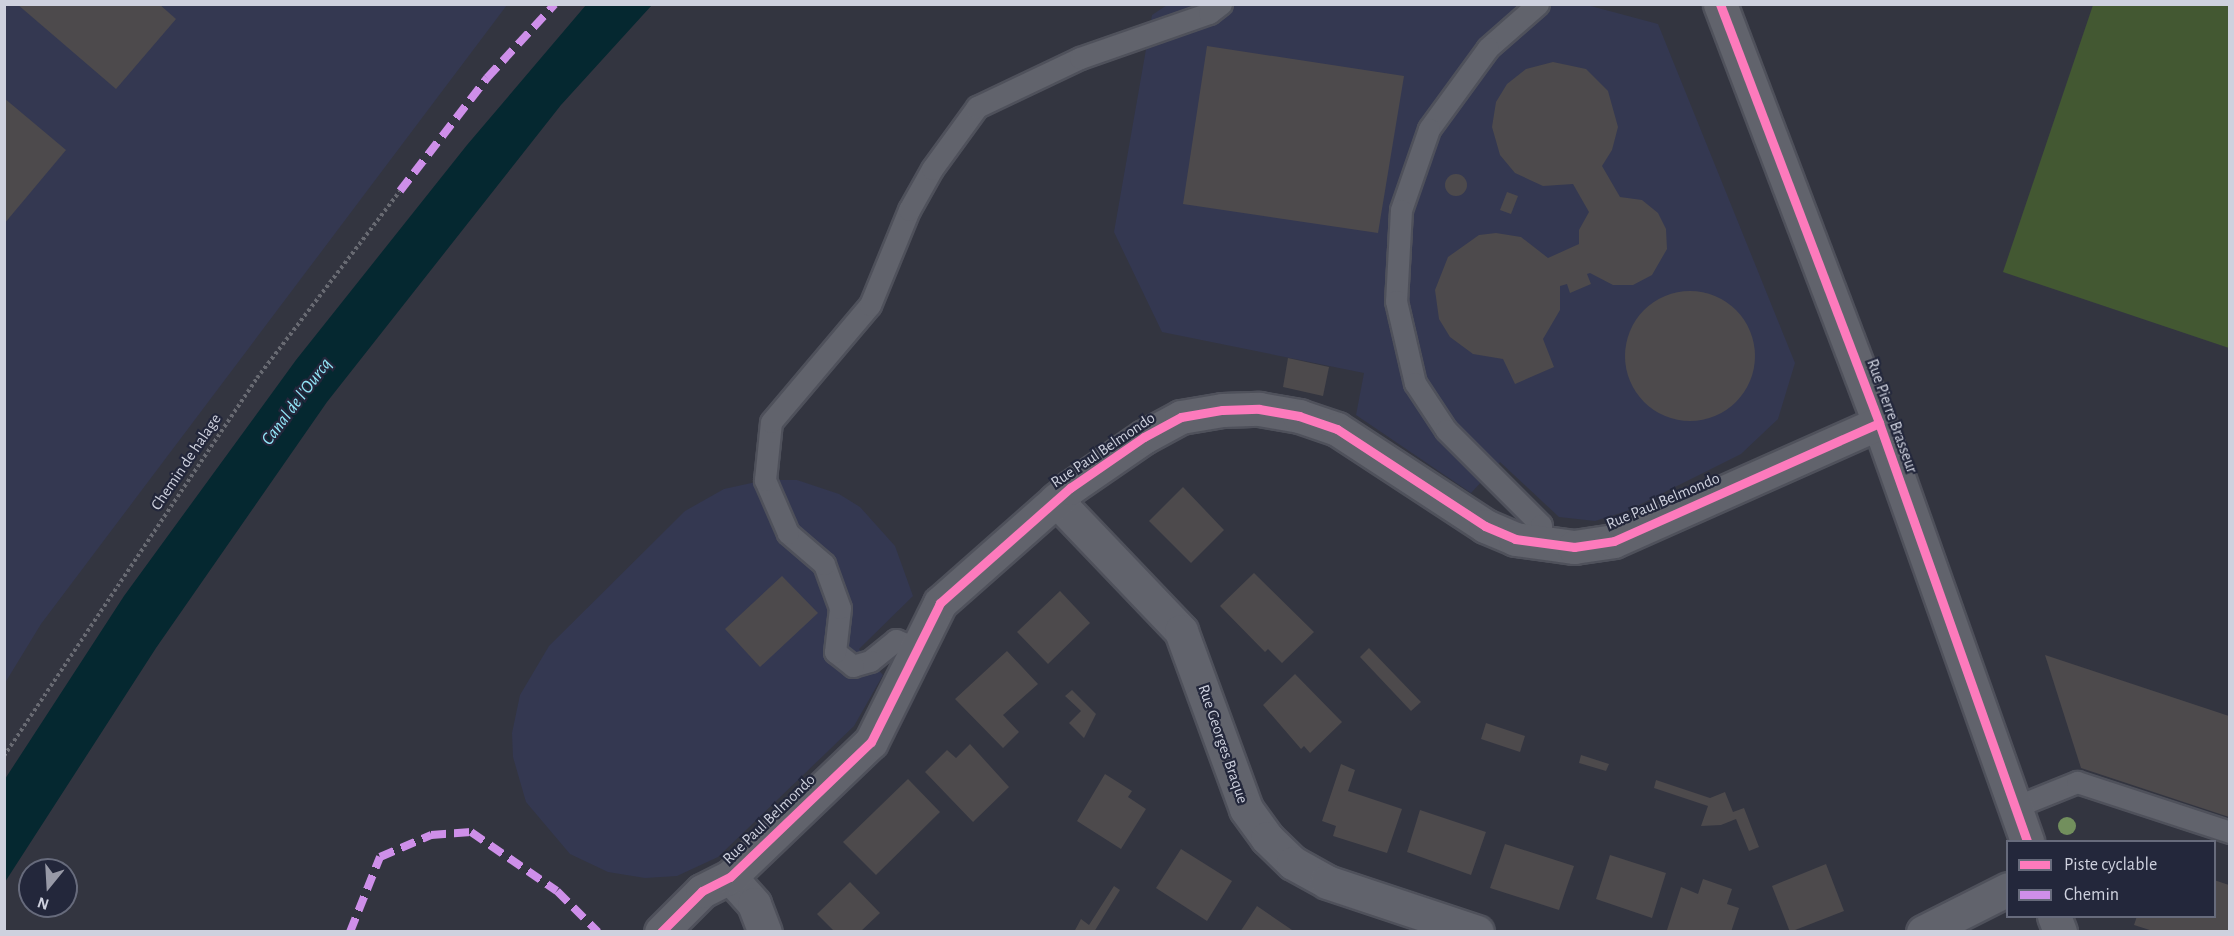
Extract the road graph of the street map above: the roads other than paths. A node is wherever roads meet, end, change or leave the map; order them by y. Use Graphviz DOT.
graph roads {
  1 [pos="1221,4"];
  2 [pos="1538,4"];
  3 [pos="1720,4"];
  4 [pos="1879,423"];
  5 [pos="1056,500"];
  6 [pos="1542,545"];
  7 [pos="918,649"];
  8 [pos="2015,807"];
  9 [pos="2229,832"];
  10 [pos="2026,840"];
  11 [pos="730,877"];
  12 [pos="2006,890"];
  13 [pos="661,932"];
  14 [pos="765,932"];
  15 [pos="1478,932"];
  16 [pos="1923,932"];
  1 -- 7 [label="lane"];
  2 -- 6 [label="lane"];
  3 -- 4 [label="street, Rue Pierre Brasseur"];
  4 -- 6 [label="street, Rue Paul Belmondo"];
  4 -- 8 [label="street, Rue Pierre Brasseur"];
  5 -- 6 [label="street, Rue Paul Belmondo"];
  5 -- 7 [label="street, Rue Paul Belmondo"];
  5 -- 15 [label="street, Rue Georges Braque"];
  7 -- 11 [label="street, Rue Paul Belmondo"];
  8 -- 9 [label="lane"];
  8 -- 10 [label="street, Rue Pierre Brasseur"];
  11 -- 13 [label="street, Rue Paul Belmondo"];
  11 -- 14 [label="street"];
  12 -- 16 [label="street"];
}
